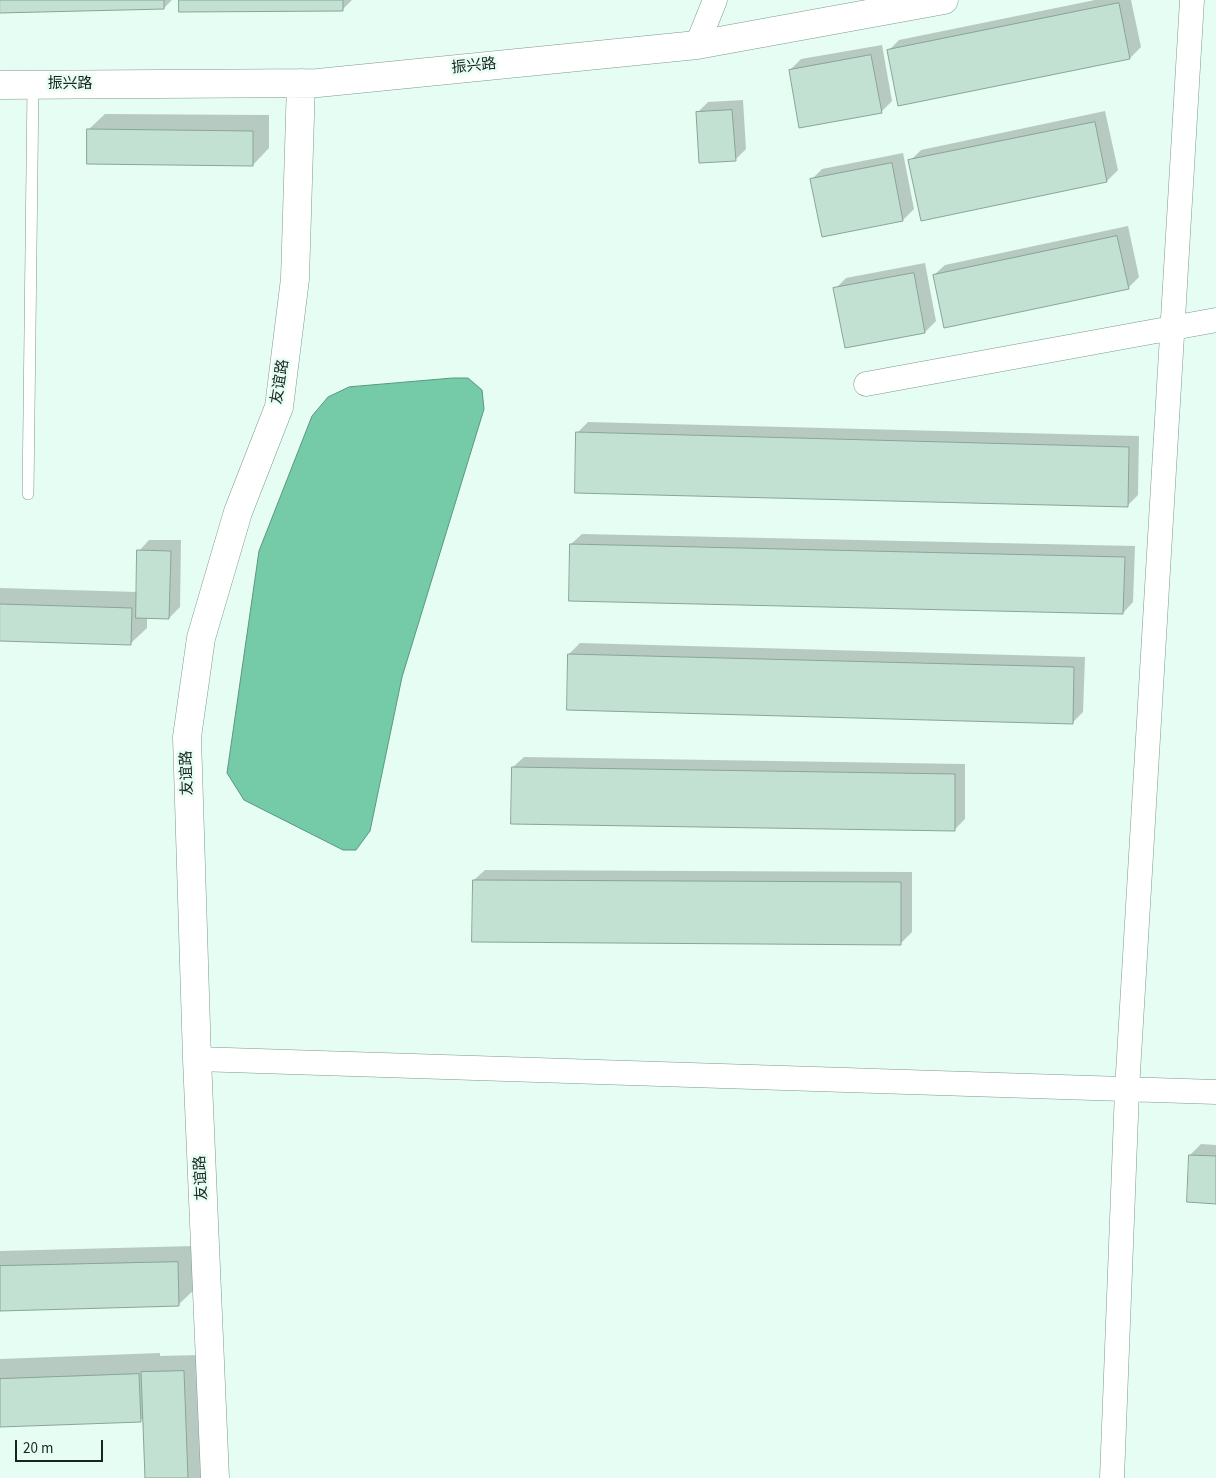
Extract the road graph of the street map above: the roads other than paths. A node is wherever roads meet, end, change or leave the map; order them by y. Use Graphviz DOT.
graph roads {
  1 [pos="715,0"];
  2 [pos="944,0"];
  3 [pos="1192,0"];
  4 [pos="697,45"];
  5 [pos="301,83"];
  6 [pos="0,85"];
  7 [pos="33,85"];
  8 [pos="1216,320"];
  9 [pos="1172,328"];
  10 [pos="866,384"];
  11 [pos="28,494"];
  12 [pos="197,1059"];
  13 [pos="1127,1090"];
  14 [pos="1216,1092"];
  15 [pos="216,1478"];
  16 [pos="1112,1478"];
  1 -- 4 [label="street"];
  2 -- 4 [label="street, 振兴路"];
  3 -- 9 [label="street"];
  4 -- 5 [label="street, 振兴路"];
  5 -- 7 [label="street, 振兴路"];
  5 -- 12 [label="street, 友谊路"];
  6 -- 7 [label="street, 振兴路"];
  7 -- 11 [label="lane"];
  8 -- 9 [label="street"];
  9 -- 10 [label="street"];
  9 -- 13 [label="street"];
  12 -- 13 [label="street"];
  12 -- 15 [label="street, 友谊路"];
  13 -- 14 [label="street"];
  13 -- 16 [label="street"];
}
